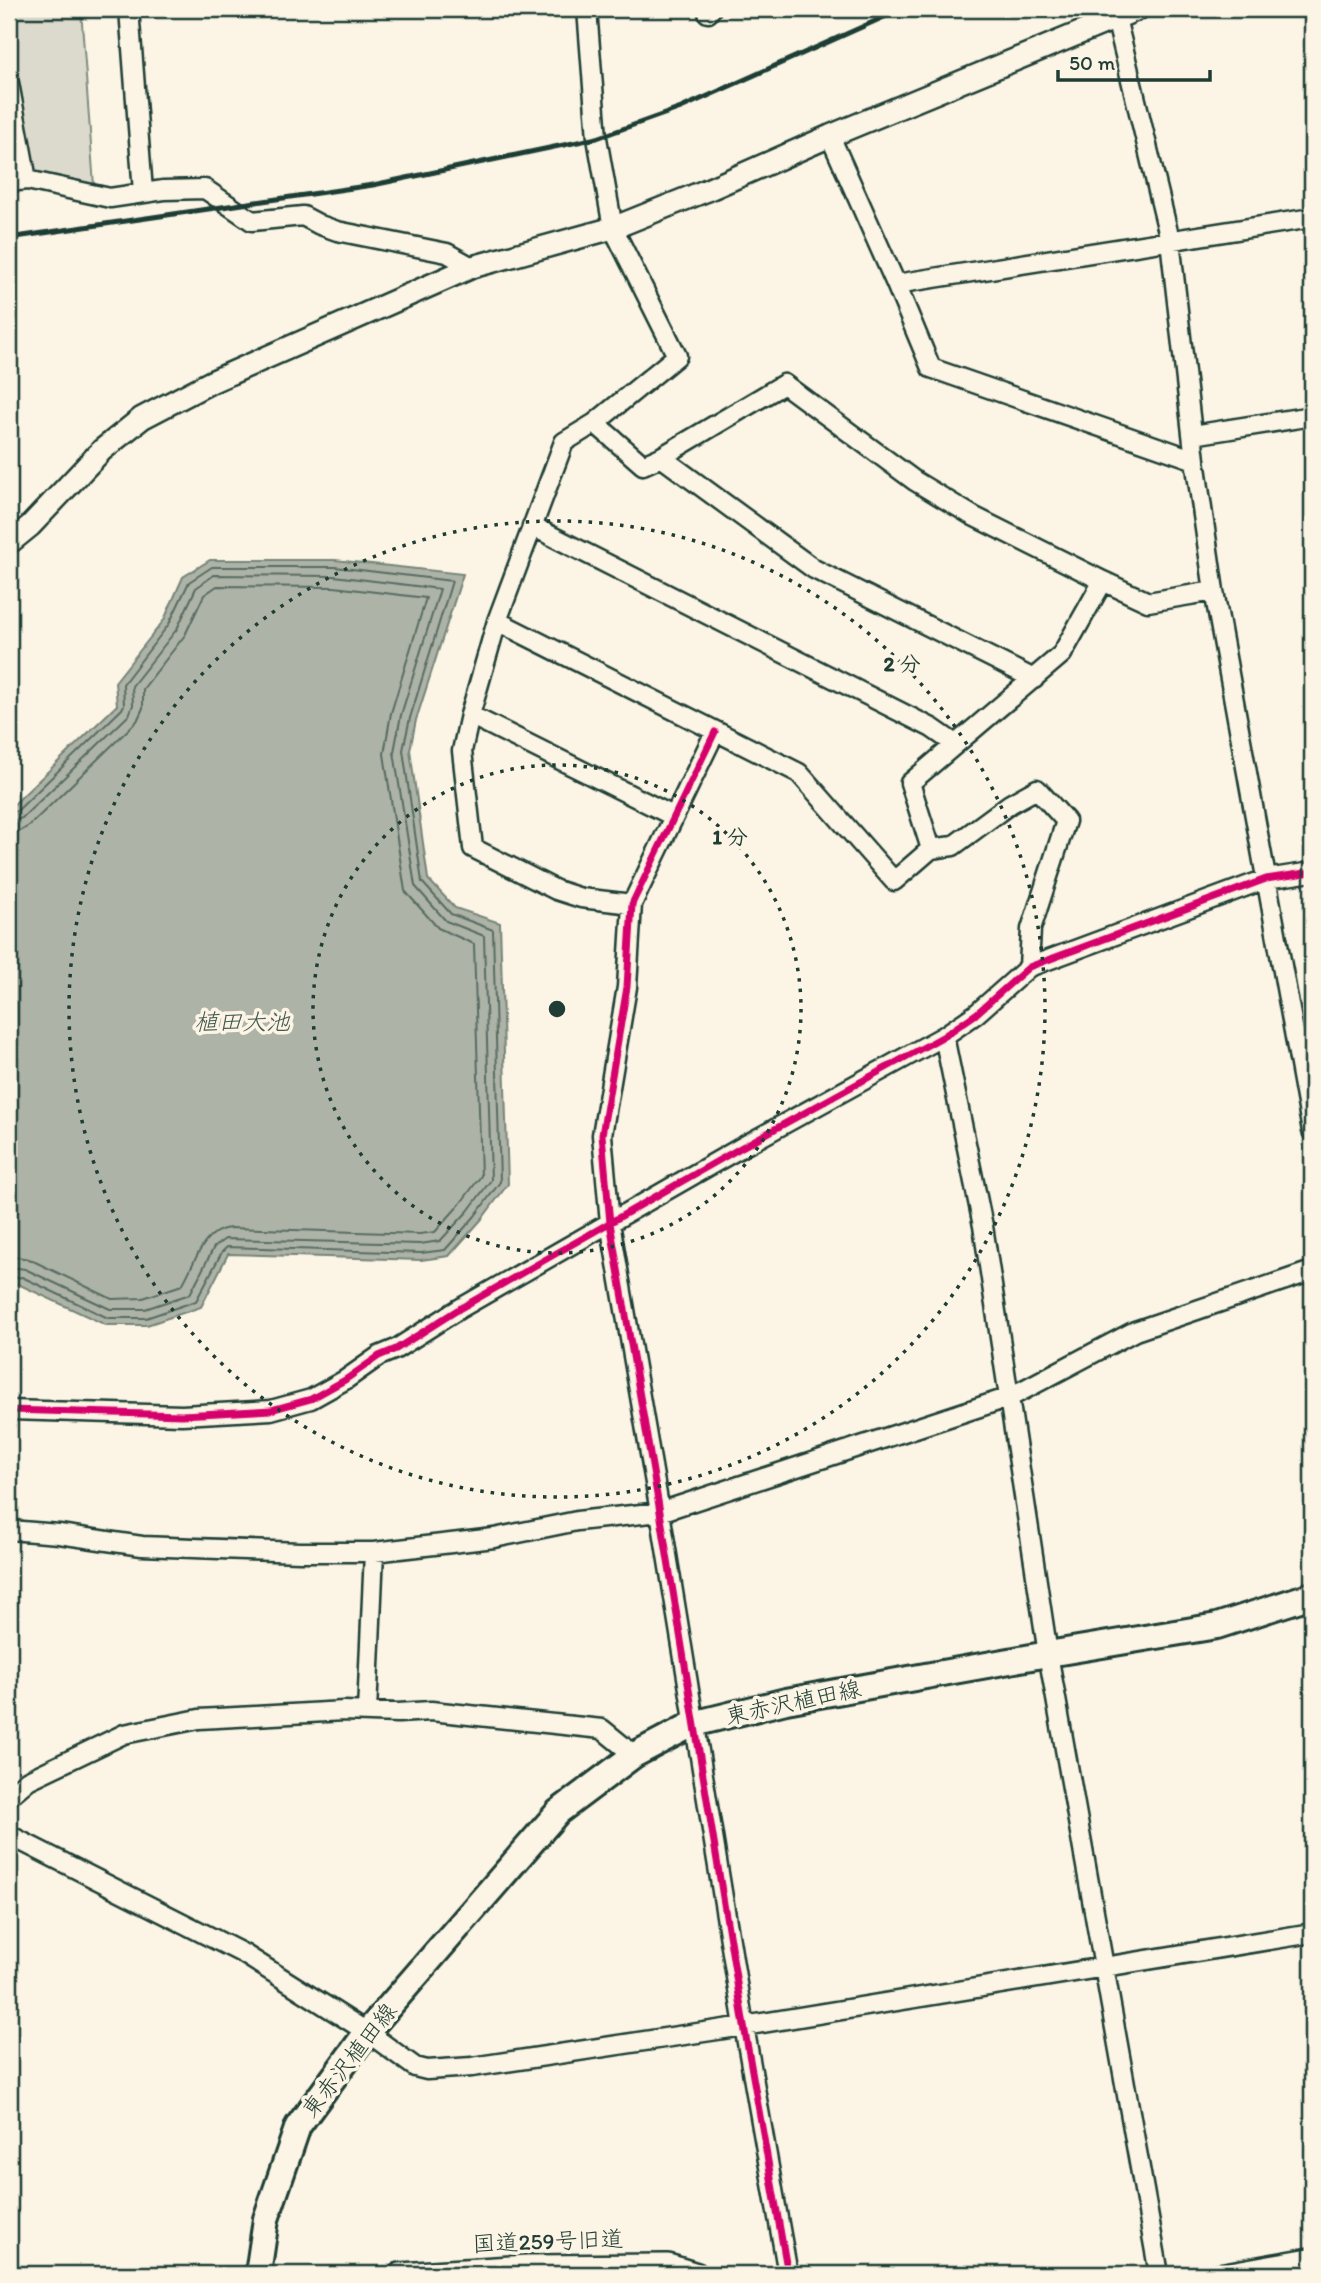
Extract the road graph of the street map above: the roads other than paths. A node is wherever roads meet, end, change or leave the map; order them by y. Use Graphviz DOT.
graph roads {
  1 [pos="129,9"];
  2 [pos="587,9"];
  3 [pos="1138,9"];
  4 [pos="1115,18"];
  5 [pos="9,83"];
  6 [pos="830,136"];
  7 [pos="27,180"];
  8 [pos="9,182"];
  9 [pos="143,192"];
  10 [pos="1312,218"];
  11 [pos="612,228"];
  12 [pos="1170,240"];
  13 [pos="472,267"];
  14 [pos="896,284"];
  15 [pos="1312,416"];
  16 [pos="595,423"];
  17 [pos="1193,435"];
  18 [pos="661,457"];
  19 [pos="1195,460"];
  20 [pos="532,526"];
  21 [pos="9,543"];
  22 [pos="1102,581"];
  23 [pos="1214,591"];
  24 [pos="497,621"];
  25 [pos="1034,679"];
  26 [pos="470,715"];
  27 [pos="715,732"];
  28 [pos="955,744"];
  29 [pos="673,816"];
  30 [pos="930,849"];
  31 [pos="1312,872"];
  32 [pos="1266,879"];
  33 [pos="632,904"];
  34 [pos="1030,967"];
  35 [pos="944,1035"];
  36 [pos="1312,1131"];
  37 [pos="610,1223"];
  38 [pos="1312,1272"];
  39 [pos="1010,1397"];
  40 [pos="9,1410"];
  41 [pos="660,1511"];
  42 [pos="9,1530"];
  43 [pos="374,1552"];
  44 [pos="1312,1595"];
  45 [pos="1048,1654"];
  46 [pos="367,1712"];
  47 [pos="693,1724"];
  48 [pos="634,1755"];
  49 [pos="9,1796"];
  50 [pos="9,1835"];
  51 [pos="1312,1933"];
  52 [pos="1103,1966"];
  53 [pos="744,2026"];
  54 [pos="367,2032"];
  55 [pos="1312,2257"];
  56 [pos="258,2274"];
  57 [pos="400,2274"];
  58 [pos="697,2274"];
  59 [pos="788,2274"];
  60 [pos="1159,2274"];
  61 [pos="1216,2274"];
  1 -- 9 [label="street"];
  2 -- 11 [label="street"];
  3 -- 4 [label="street"];
  4 -- 6 [label="street"];
  4 -- 12 [label="street"];
  5 -- 7 [label="street"];
  6 -- 11 [label="street"];
  6 -- 14 [label="street"];
  7 -- 8 [label="street"];
  7 -- 9 [label="street"];
  9 -- 13 [label="street"];
  10 -- 12 [label="street"];
  11 -- 13 [label="street"];
  11 -- 16 [label="street"];
  12 -- 14 [label="street"];
  12 -- 17 [label="street"];
  13 -- 21 [label="street"];
  14 -- 19 [label="street"];
  15 -- 17 [label="street"];
  16 -- 18 [label="street"];
  16 -- 20 [label="street"];
  17 -- 19 [label="street"];
  18 -- 22 [label="street"];
  18 -- 25 [label="street"];
  19 -- 23 [label="street"];
  20 -- 24 [label="street"];
  20 -- 28 [label="street"];
  22 -- 23 [label="street"];
  22 -- 25 [label="street"];
  23 -- 32 [label="street"];
  24 -- 26 [label="street"];
  24 -- 27 [label="street"];
  25 -- 28 [label="street"];
  26 -- 29 [label="street"];
  26 -- 33 [label="street"];
  27 -- 29 [label="street"];
  27 -- 30 [label="street"];
  28 -- 30 [label="street"];
  29 -- 33 [label="street"];
  30 -- 34 [label="street"];
  31 -- 32 [label="street"];
  32 -- 34 [label="street"];
  32 -- 36 [label="street"];
  33 -- 37 [label="street"];
  34 -- 35 [label="street"];
  35 -- 37 [label="street"];
  35 -- 39 [label="street"];
  37 -- 40 [label="street"];
  37 -- 41 [label="street"];
  38 -- 39 [label="street"];
  39 -- 41 [label="street"];
  39 -- 45 [label="street"];
  41 -- 43 [label="street"];
  41 -- 47 [label="street"];
  42 -- 43 [label="street"];
  43 -- 46 [label="street"];
  44 -- 45 [label="main road, 東赤沢植田線"];
  45 -- 47 [label="main road, 東赤沢植田線"];
  45 -- 52 [label="street"];
  46 -- 48 [label="street"];
  46 -- 49 [label="street"];
  47 -- 48 [label="main road, 東赤沢植田線"];
  47 -- 53 [label="street"];
  48 -- 54 [label="main road, 東赤沢植田線"];
  50 -- 54 [label="street"];
  51 -- 52 [label="street"];
  52 -- 53 [label="street"];
  52 -- 60 [label="street"];
  53 -- 54 [label="street"];
  53 -- 59 [label="street"];
  54 -- 56 [label="main road, 東赤沢植田線"];
  55 -- 61 [label="street"];
  57 -- 58 [label="street, 国道259号旧道"];
}
